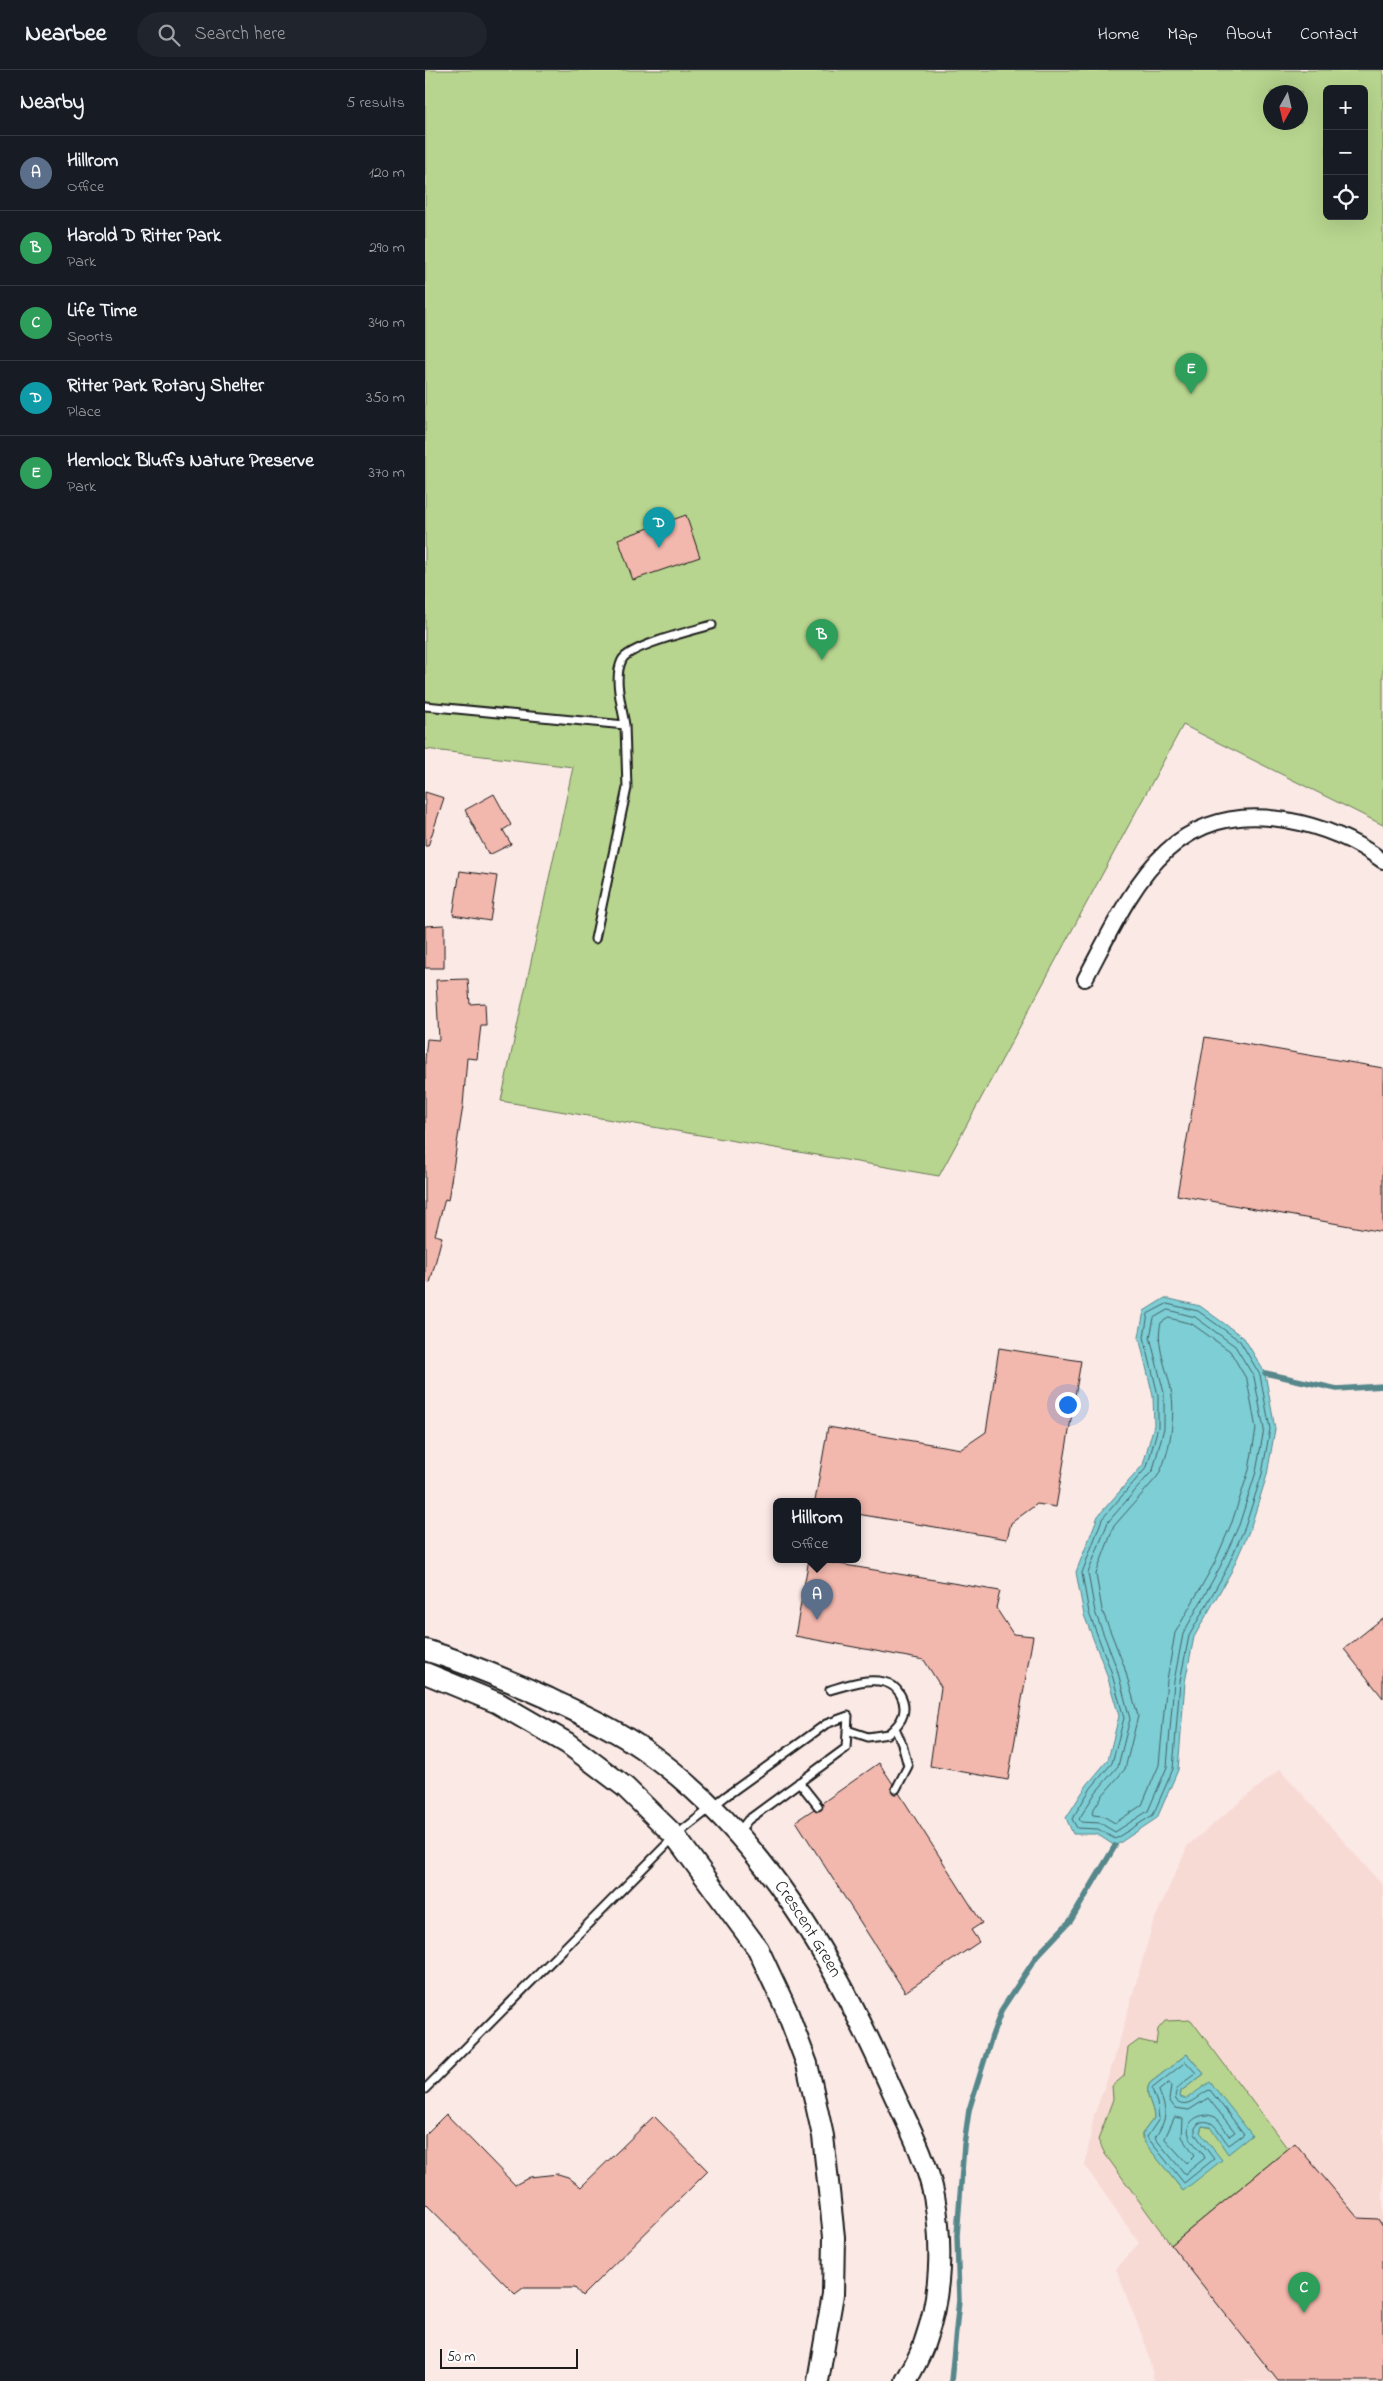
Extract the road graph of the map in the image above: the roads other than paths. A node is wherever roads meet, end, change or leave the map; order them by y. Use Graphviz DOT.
graph roads {
  1 [pos="712,625"];
  2 [pos="425,706"];
  3 [pos="625,725"];
  4 [pos="1383,861"];
  5 [pos="595,939"];
  6 [pos="1085,979"];
  7 [pos="425,1650"];
  8 [pos="425,1674"];
  9 [pos="830,1690"];
  10 [pos="895,1728"];
  11 [pos="847,1730"];
  12 [pos="799,1782"];
  13 [pos="896,1789"];
  14 [pos="817,1806"];
  15 [pos="712,1809"];
  16 [pos="737,1834"];
  17 [pos="675,1836"];
  18 [pos="425,2089"];
  19 [pos="817,2381"];
  20 [pos="907,2381"];
  1 -- 3 [label="lane"];
  2 -- 3 [label="lane"];
  3 -- 5 [label="lane"];
  4 -- 6 [label="street"];
  7 -- 15 [label="street, Crescent Green"];
  8 -- 17 [label="street"];
  9 -- 10 [label="lane"];
  10 -- 11 [label="lane"];
  10 -- 13 [label="lane"];
  11 -- 12 [label="lane"];
  11 -- 15 [label="lane"];
  12 -- 14 [label="lane"];
  12 -- 16 [label="lane"];
  15 -- 16 [label="street, Crescent Green"];
  15 -- 17 [label="lane"];
  16 -- 20 [label="street, Crescent Green"];
  17 -- 18 [label="lane"];
  17 -- 19 [label="street"];
}
